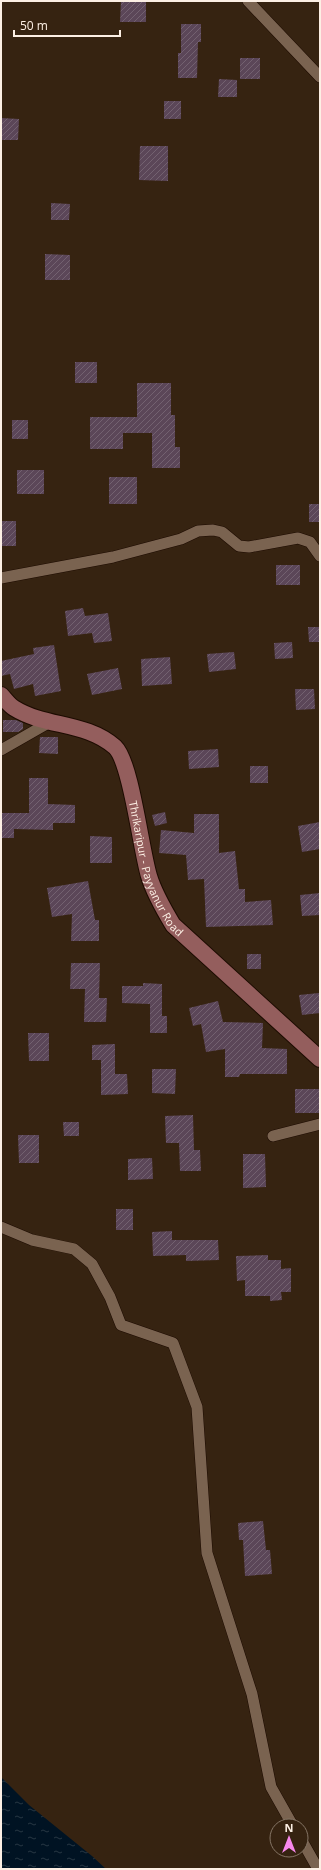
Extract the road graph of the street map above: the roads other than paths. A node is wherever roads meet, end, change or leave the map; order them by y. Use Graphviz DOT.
graph roads {
  1 [pos="248,1"];
  2 [pos="320,77"];
  3 [pos="320,556"];
  4 [pos="1,578"];
  5 [pos="1,695"];
  6 [pos="50,722"];
  7 [pos="1,750"];
  8 [pos="320,1058"];
  9 [pos="320,1124"];
  10 [pos="273,1136"];
  11 [pos="1,1227"];
  12 [pos="288,1818"];
  13 [pos="309,1854"];
  14 [pos="318,1869"];
  1 -- 2 [label="street"];
  3 -- 4 [label="street"];
  5 -- 6 [label="main road, Thrikaripur - Payyanur Road"];
  6 -- 7 [label="street"];
  6 -- 8 [label="main road, Thrikaripur - Payyanur Road"];
  9 -- 10 [label="street"];
  11 -- 12 [label="street"];
  13 -- 14 [label="street"];
}
